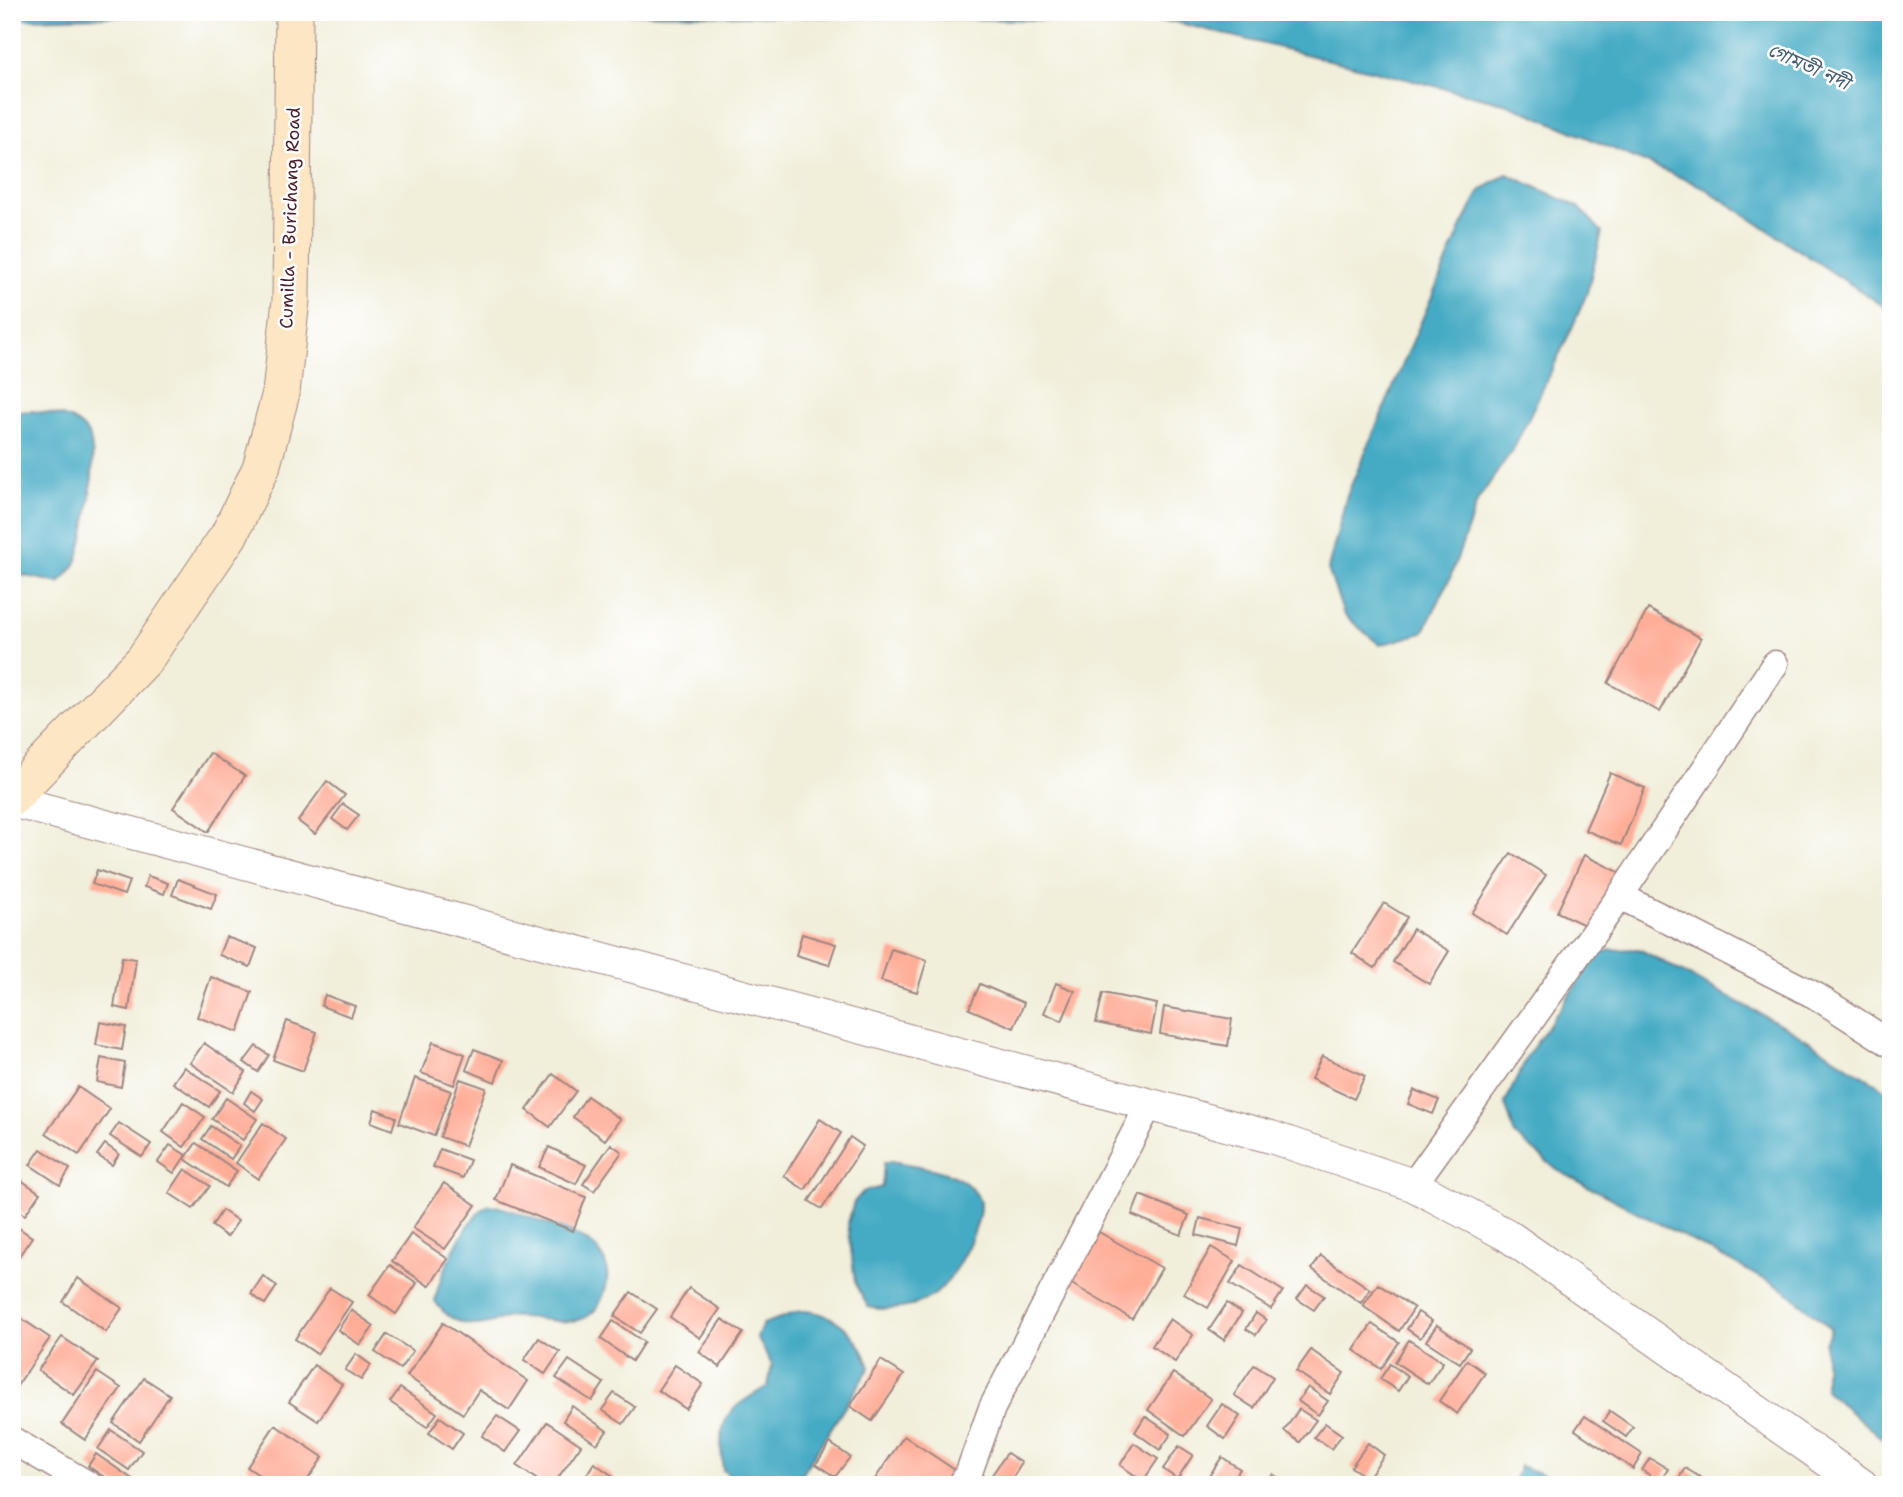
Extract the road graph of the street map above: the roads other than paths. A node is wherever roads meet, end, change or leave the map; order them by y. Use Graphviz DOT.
graph roads {
  1 [pos="295,12"];
  2 [pos="1775,664"];
  3 [pos="12,799"];
  4 [pos="1620,896"];
  5 [pos="1891,1044"];
  6 [pos="1149,1105"];
  7 [pos="1413,1185"];
  8 [pos="12,1440"];
  9 [pos="89,1485"];
  10 [pos="961,1485"];
  11 [pos="1862,1485"];
  1 -- 3 [label="main road, Cumilla - Burichang Road"];
  2 -- 4 [label="street"];
  3 -- 6 [label="street"];
  4 -- 5 [label="street"];
  4 -- 7 [label="street"];
  6 -- 7 [label="street"];
  6 -- 10 [label="street"];
  7 -- 11 [label="street"];
  8 -- 9 [label="street"];
}
